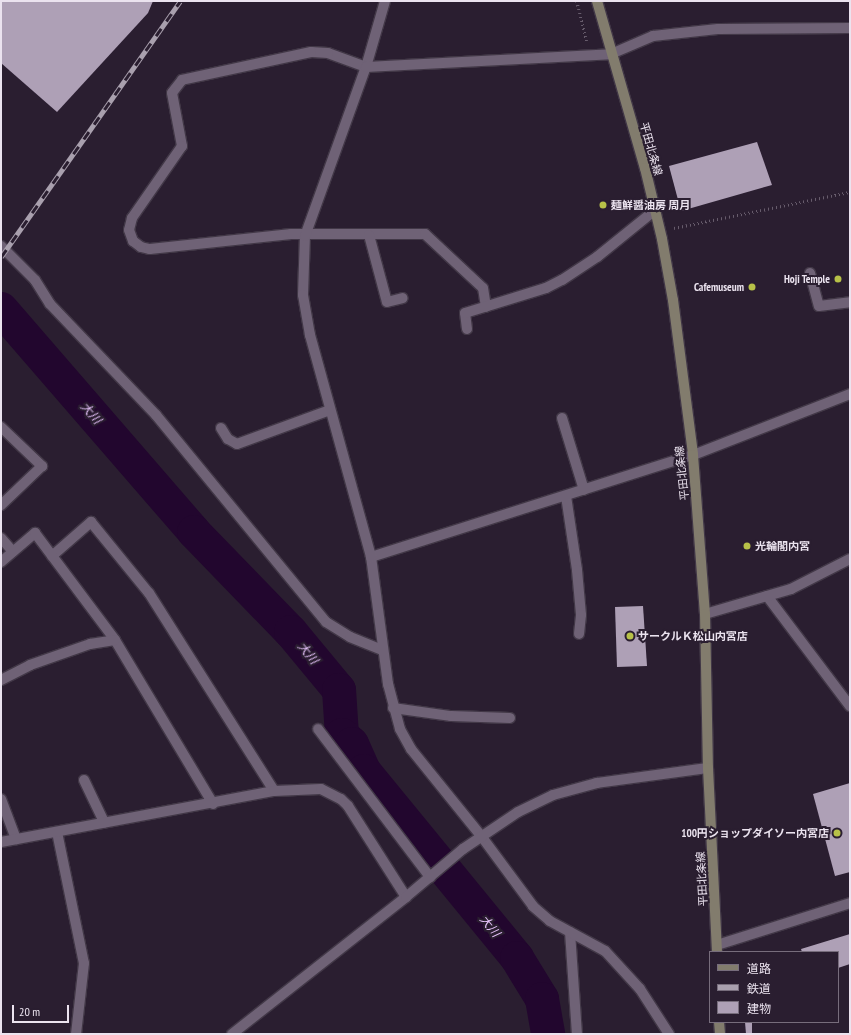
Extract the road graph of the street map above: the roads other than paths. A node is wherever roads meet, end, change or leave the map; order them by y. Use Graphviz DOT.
graph roads {
  1 [pos="385,1"];
  2 [pos="597,1"];
  3 [pos="850,28"];
  4 [pos="611,54"];
  5 [pos="366,67"];
  6 [pos="655,210"];
  7 [pos="369,235"];
  8 [pos="305,236"];
  9 [pos="1,246"];
  10 [pos="810,273"];
  11 [pos="403,298"];
  12 [pos="850,302"];
  13 [pos="486,307"];
  14 [pos="467,329"];
  15 [pos="850,394"];
  16 [pos="330,410"];
  17 [pos="562,418"];
  18 [pos="1,427"];
  19 [pos="221,428"];
  20 [pos="693,455"];
  21 [pos="584,490"];
  22 [pos="566,496"];
  23 [pos="1,505"];
  24 [pos="1,538"];
  25 [pos="13,552"];
  26 [pos="52,556"];
  27 [pos="371,557"];
  28 [pos="850,559"];
  29 [pos="1,562"];
  30 [pos="767,596"];
  31 [pos="705,614"];
  32 [pos="579,634"];
  33 [pos="115,640"];
  34 [pos="383,650"];
  35 [pos="1,680"];
  36 [pos="850,706"];
  37 [pos="393,708"];
  38 [pos="510,718"];
  39 [pos="318,729"];
  40 [pos="708,768"];
  41 [pos="84,780"];
  42 [pos="274,791"];
  43 [pos="1,799"];
  44 [pos="213,804"];
  45 [pos="104,822"];
  46 [pos="58,832"];
  47 [pos="482,836"];
  48 [pos="16,839"];
  49 [pos="1,842"];
  50 [pos="433,875"];
  51 [pos="406,897"];
  52 [pos="850,903"];
  53 [pos="570,932"];
  54 [pos="717,948"];
  55 [pos="719,1023"];
  56 [pos="76,1034"];
  57 [pos="232,1034"];
  58 [pos="577,1034"];
  59 [pos="669,1034"];
  60 [pos="720,1034"];
  1 -- 5 [label="street"];
  2 -- 4 [label="main road, 平田北条線"];
  3 -- 4 [label="street"];
  4 -- 5 [label="street"];
  4 -- 6 [label="main road, 平田北条線"];
  5 -- 8 [label="street"];
  5 -- 8 [label="street"];
  6 -- 13 [label="street"];
  6 -- 20 [label="main road, 平田北条線"];
  7 -- 8 [label="street"];
  7 -- 11 [label="street"];
  7 -- 13 [label="street"];
  8 -- 16 [label="street"];
  9 -- 34 [label="street"];
  10 -- 12 [label="street"];
  13 -- 14 [label="street"];
  15 -- 20 [label="street"];
  16 -- 19 [label="street"];
  16 -- 27 [label="street"];
  17 -- 21 [label="street"];
  18 -- 23 [label="street"];
  20 -- 21 [label="street"];
  20 -- 31 [label="main road, 平田北条線"];
  21 -- 22 [label="street"];
  22 -- 27 [label="street"];
  22 -- 32 [label="street"];
  24 -- 25 [label="street"];
  25 -- 26 [label="street"];
  25 -- 29 [label="street"];
  26 -- 33 [label="street"];
  26 -- 42 [label="street"];
  27 -- 34 [label="street"];
  28 -- 30 [label="street"];
  30 -- 31 [label="street"];
  30 -- 36 [label="street"];
  31 -- 40 [label="main road, 平田北条線"];
  33 -- 35 [label="street"];
  33 -- 44 [label="street"];
  34 -- 37 [label="street"];
  37 -- 38 [label="street"];
  37 -- 47 [label="street"];
  39 -- 50 [label="street"];
  40 -- 47 [label="street"];
  40 -- 54 [label="main road, 平田北条線"];
  41 -- 45 [label="street"];
  42 -- 44 [label="street"];
  42 -- 51 [label="street"];
  43 -- 48 [label="street"];
  44 -- 45 [label="street"];
  45 -- 46 [label="street"];
  46 -- 48 [label="street"];
  46 -- 56 [label="street"];
  47 -- 50 [label="street"];
  47 -- 53 [label="street"];
  48 -- 49 [label="street"];
  50 -- 51 [label="street"];
  51 -- 57 [label="street"];
  52 -- 54 [label="street"];
  53 -- 58 [label="street"];
  53 -- 59 [label="street"];
  55 -- 60 [label="main road"];
}
